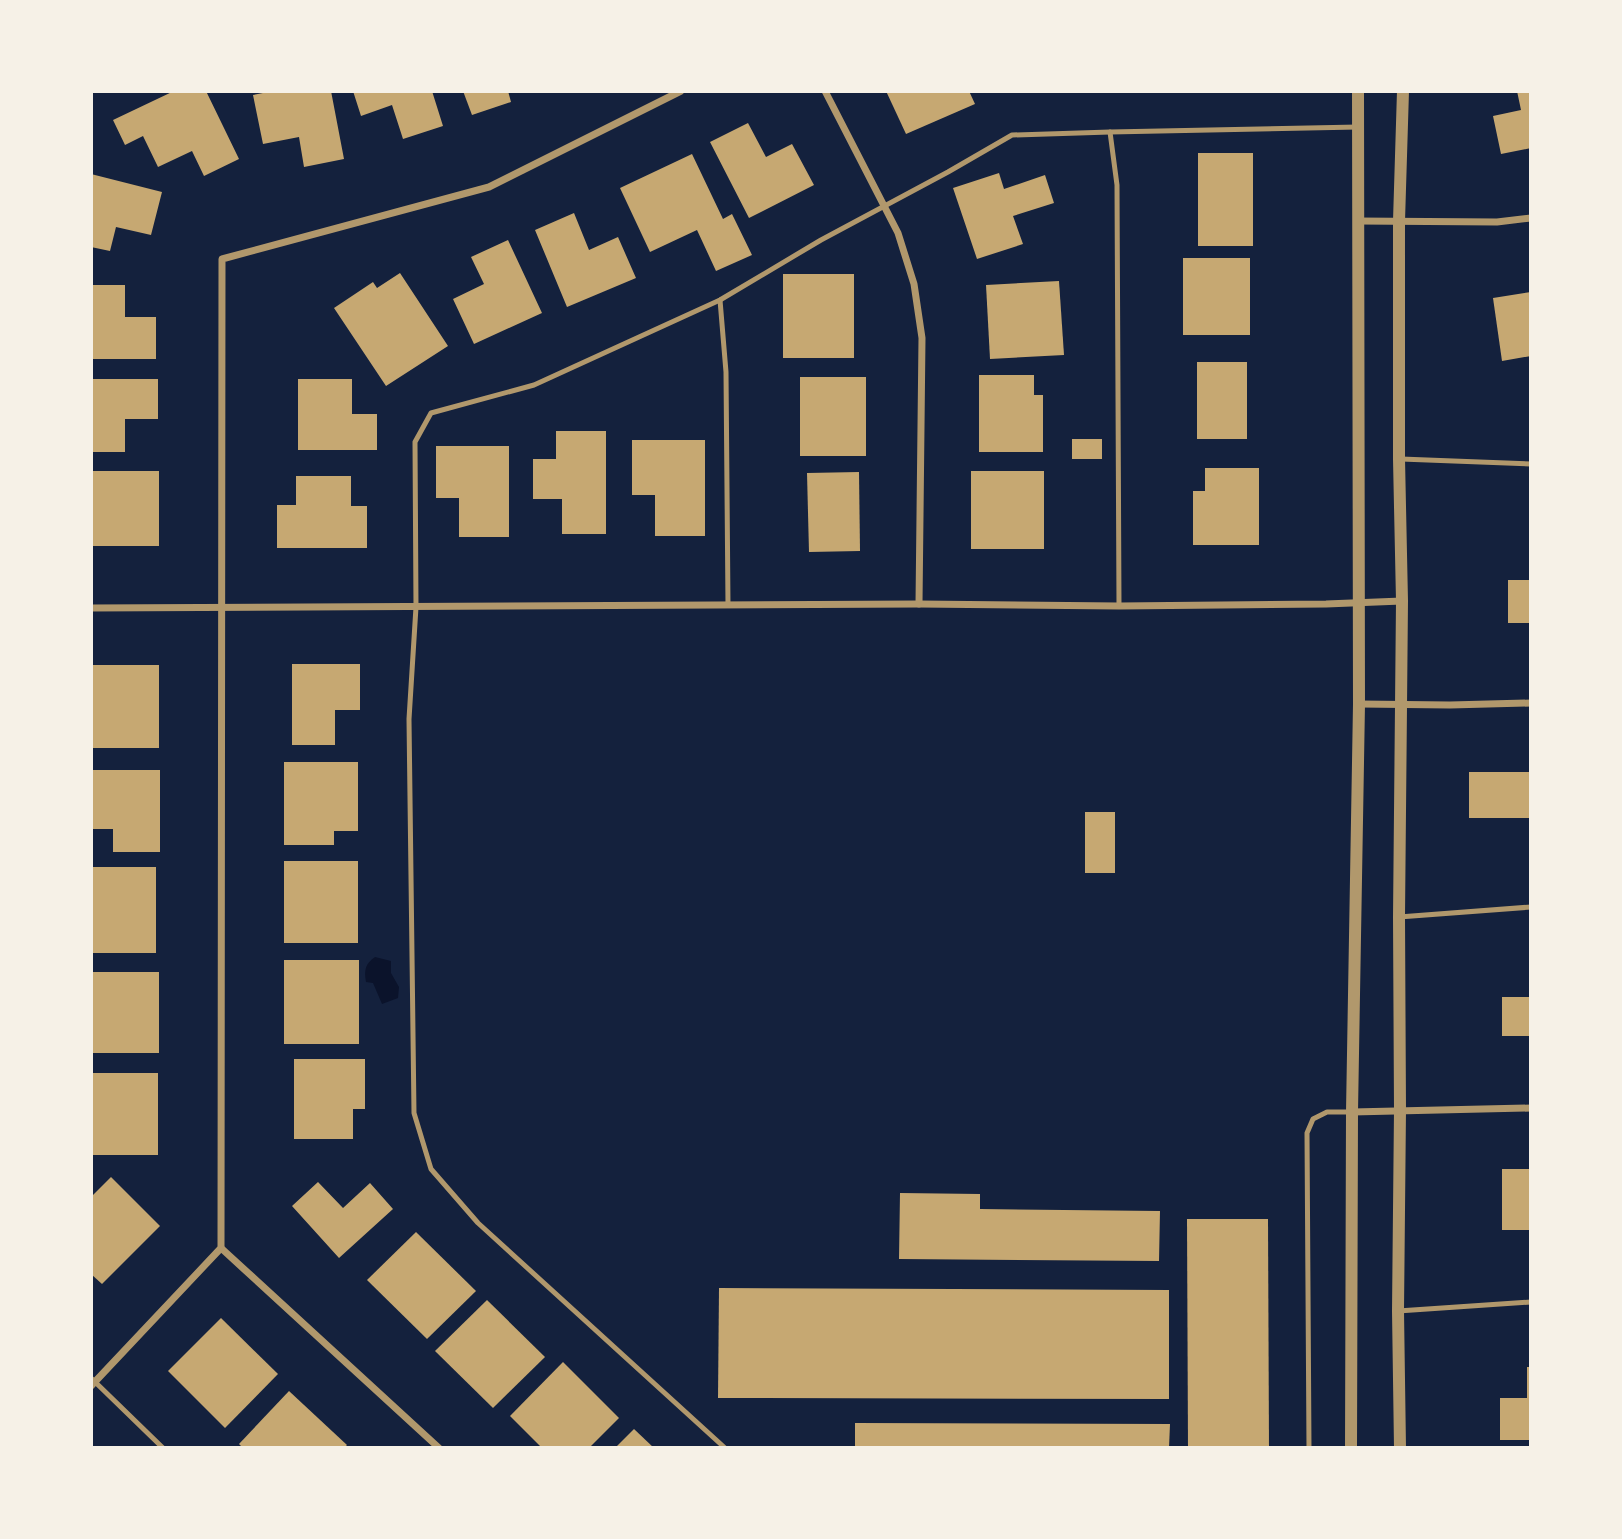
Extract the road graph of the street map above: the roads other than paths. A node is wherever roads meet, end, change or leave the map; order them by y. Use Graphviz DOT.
graph roads {
  1 [pos="681,91"];
  2 [pos="825,91"];
  3 [pos="1358,91"];
  4 [pos="1403,91"];
  5 [pos="1358,127"];
  6 [pos="1111,132"];
  7 [pos="885,206"];
  8 [pos="1531,218"];
  9 [pos="1358,221"];
  10 [pos="1399,221"];
  11 [pos="720,300"];
  12 [pos="1399,459"];
  13 [pos="1531,464"];
  14 [pos="1402,601"];
  15 [pos="1358,602"];
  16 [pos="919,604"];
  17 [pos="728,605"];
  18 [pos="1119,606"];
  19 [pos="223,607"];
  20 [pos="416,607"];
  21 [pos="91,608"];
  22 [pos="1531,703"];
  23 [pos="1359,704"];
  24 [pos="1400,704"];
  25 [pos="1531,907"];
  26 [pos="1399,917"];
  27 [pos="1531,1108"];
  28 [pos="1400,1110"];
  29 [pos="1352,1112"];
  30 [pos="221,1248"];
  31 [pos="1531,1302"];
  32 [pos="1398,1311"];
  33 [pos="92,1382"];
  34 [pos="163,1448"];
  35 [pos="439,1448"];
  36 [pos="725,1448"];
  37 [pos="1309,1448"];
  38 [pos="1351,1448"];
  39 [pos="1400,1448"];
  1 -- 19 [label="street"];
  2 -- 7 [label="street"];
  3 -- 5 [label="street"];
  4 -- 10 [label="street"];
  5 -- 6 [label="lane"];
  5 -- 9 [label="street"];
  6 -- 7 [label="lane"];
  6 -- 18 [label="lane"];
  7 -- 11 [label="lane"];
  7 -- 16 [label="street"];
  8 -- 10 [label="street"];
  9 -- 10 [label="street"];
  9 -- 15 [label="street"];
  10 -- 12 [label="street"];
  11 -- 17 [label="lane"];
  11 -- 20 [label="lane"];
  12 -- 13 [label="lane"];
  12 -- 14 [label="street"];
  14 -- 15 [label="street"];
  14 -- 24 [label="street"];
  15 -- 18 [label="street"];
  15 -- 23 [label="street"];
  16 -- 17 [label="street"];
  16 -- 18 [label="street"];
  17 -- 20 [label="street"];
  19 -- 20 [label="street"];
  19 -- 21 [label="street"];
  19 -- 30 [label="street"];
  20 -- 36 [label="lane"];
  22 -- 24 [label="street"];
  23 -- 24 [label="street"];
  23 -- 29 [label="street"];
  24 -- 26 [label="street"];
  25 -- 26 [label="lane"];
  26 -- 28 [label="street"];
  27 -- 28 [label="street"];
  28 -- 29 [label="street"];
  28 -- 32 [label="street"];
  29 -- 37 [label="lane"];
  29 -- 38 [label="street"];
  30 -- 33 [label="street"];
  30 -- 35 [label="street"];
  31 -- 32 [label="lane"];
  32 -- 39 [label="street"];
  33 -- 34 [label="lane"];
}
